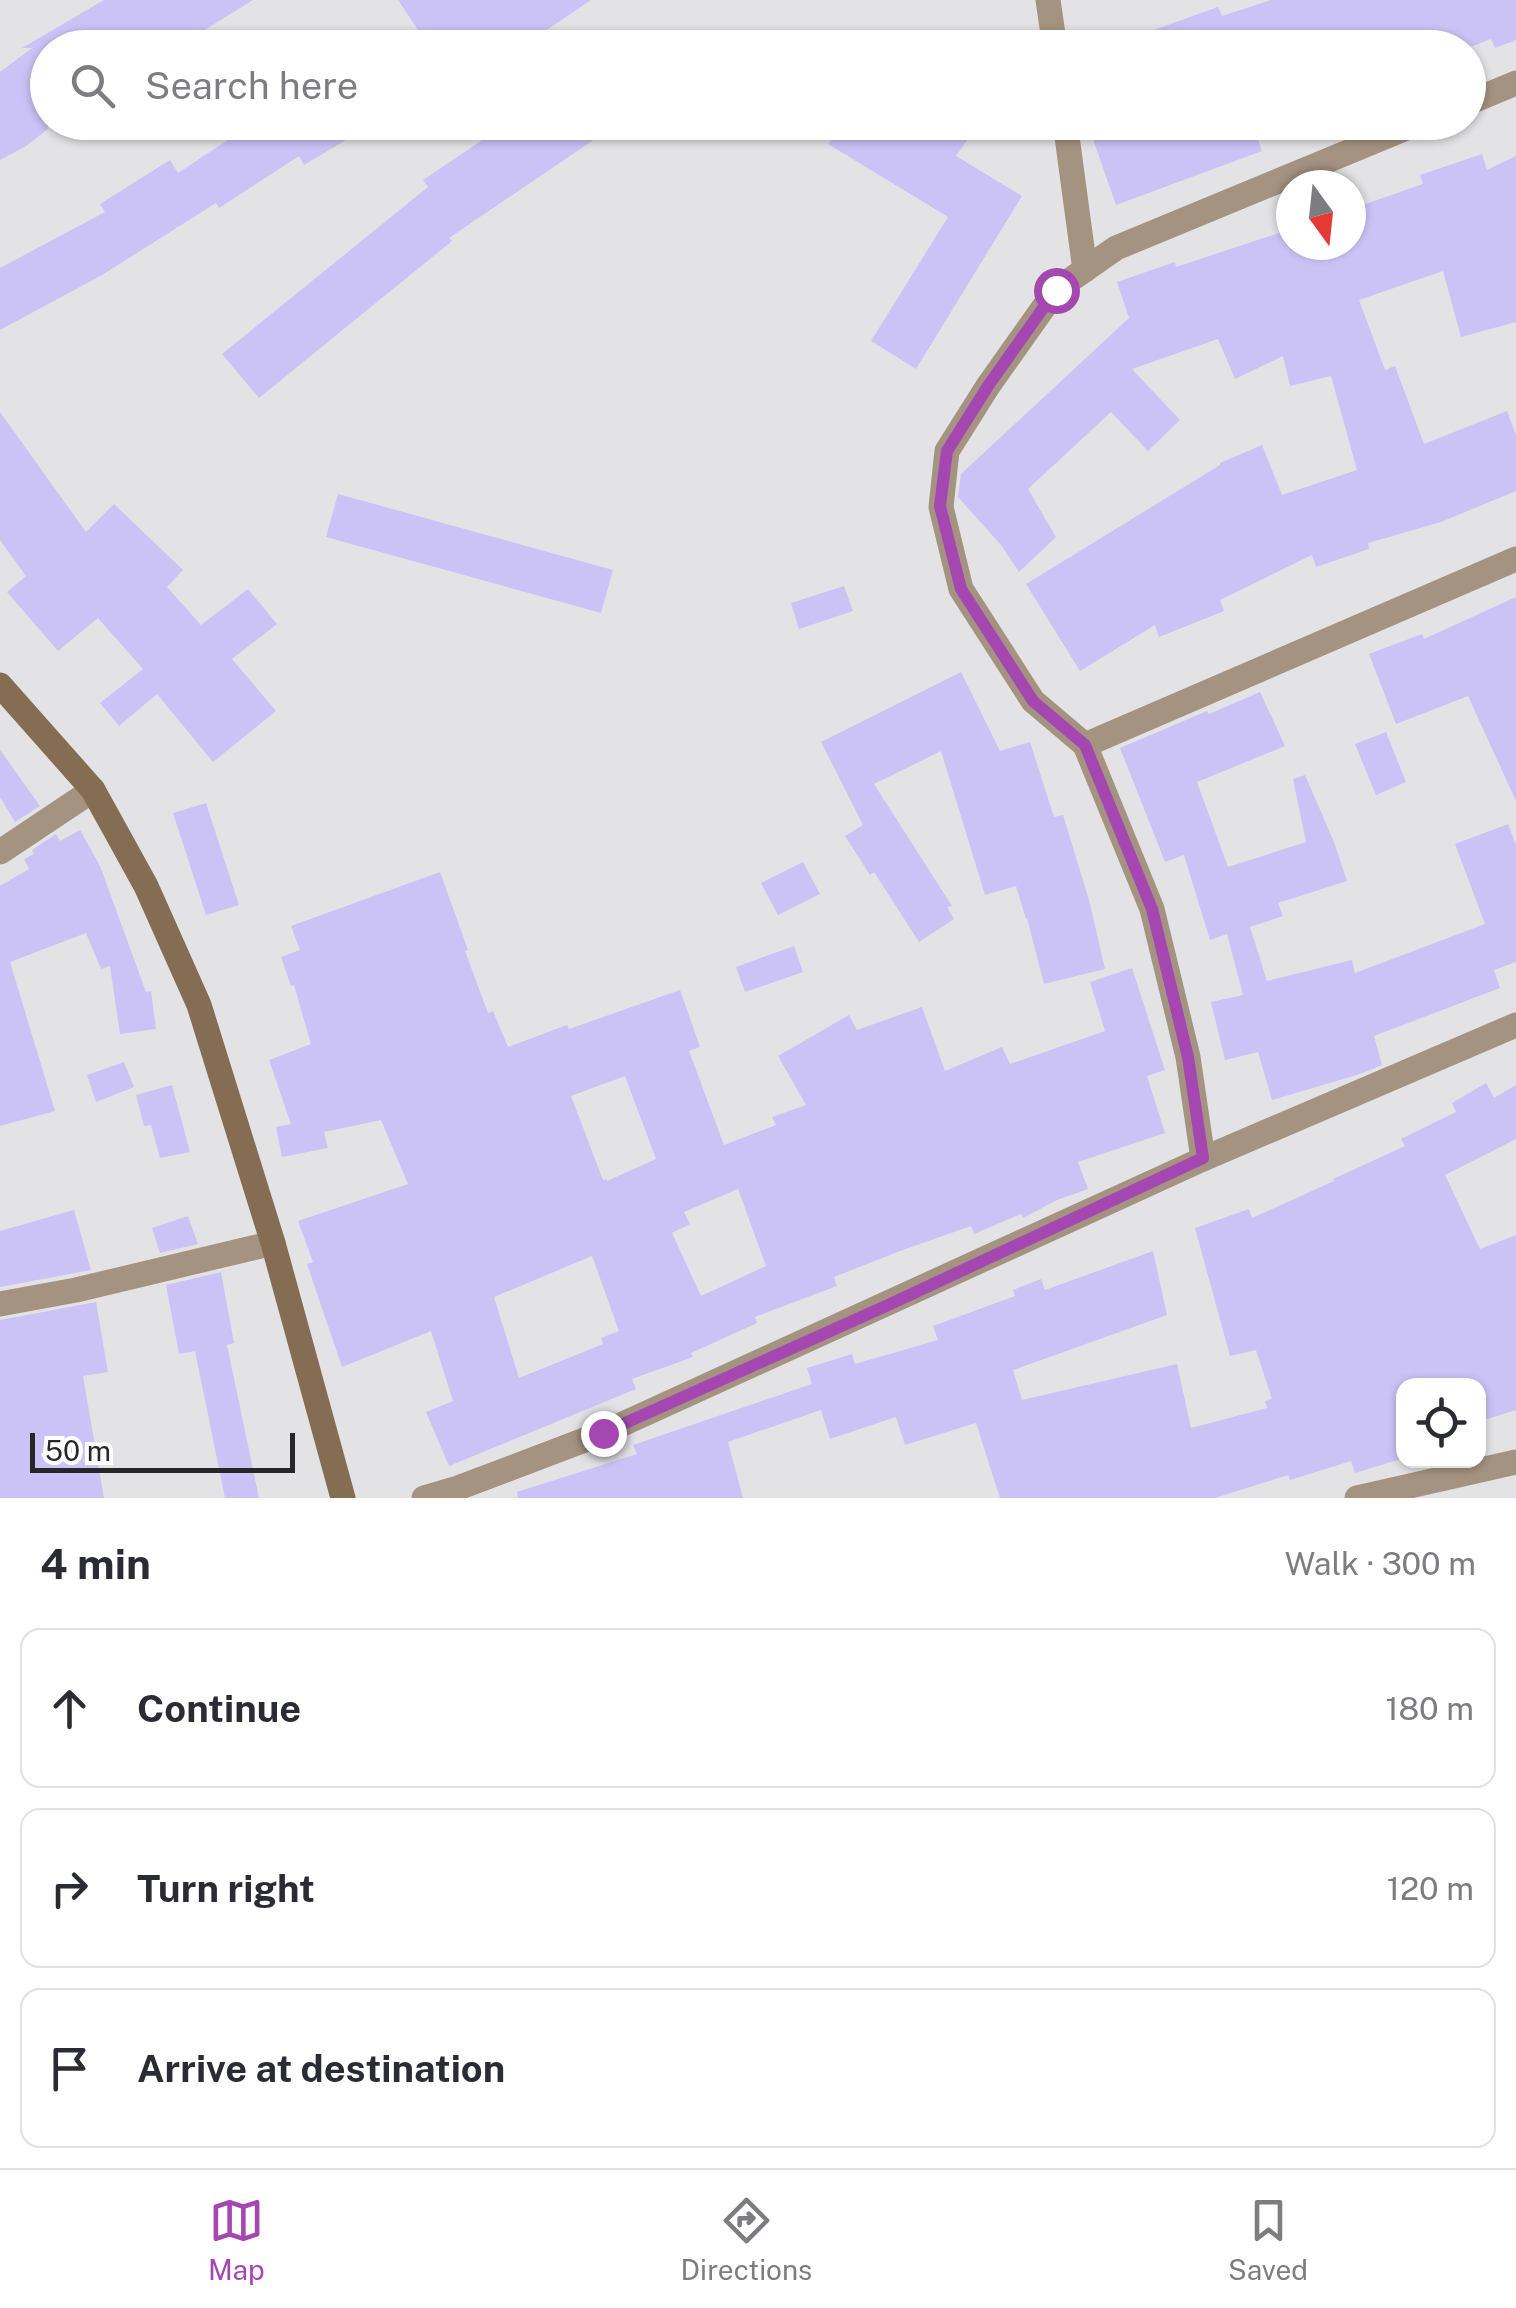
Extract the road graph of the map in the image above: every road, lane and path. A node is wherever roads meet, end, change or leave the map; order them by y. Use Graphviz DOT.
graph roads {
  1 [pos="1048,0"];
  2 [pos="1052,30"];
  3 [pos="1516,83"];
  4 [pos="1486,96"];
  5 [pos="1067,140"];
  6 [pos="1377,140"];
  7 [pos="1085,270"];
  8 [pos="1516,560"];
  9 [pos="0,684"];
  10 [pos="1085,745"];
  11 [pos="93,790"];
  12 [pos="0,852"];
  13 [pos="1516,1026"];
  14 [pos="1203,1158"];
  15 [pos="274,1243"];
  16 [pos="0,1304"];
  17 [pos="1516,1462"];
  18 [pos="343,1498"];
  19 [pos="424,1498"];
  20 [pos="1357,1498"];
  1 -- 2 [label="street"];
  3 -- 4 [label="street"];
  5 -- 7 [label="street"];
  6 -- 7 [label="street"];
  7 -- 10 [label="street"];
  8 -- 10 [label="street"];
  9 -- 11 [label="main road"];
  10 -- 14 [label="street"];
  11 -- 12 [label="street"];
  11 -- 15 [label="main road"];
  13 -- 14 [label="street"];
  14 -- 19 [label="street"];
  15 -- 16 [label="street"];
  15 -- 18 [label="main road"];
  17 -- 20 [label="street"];
}
